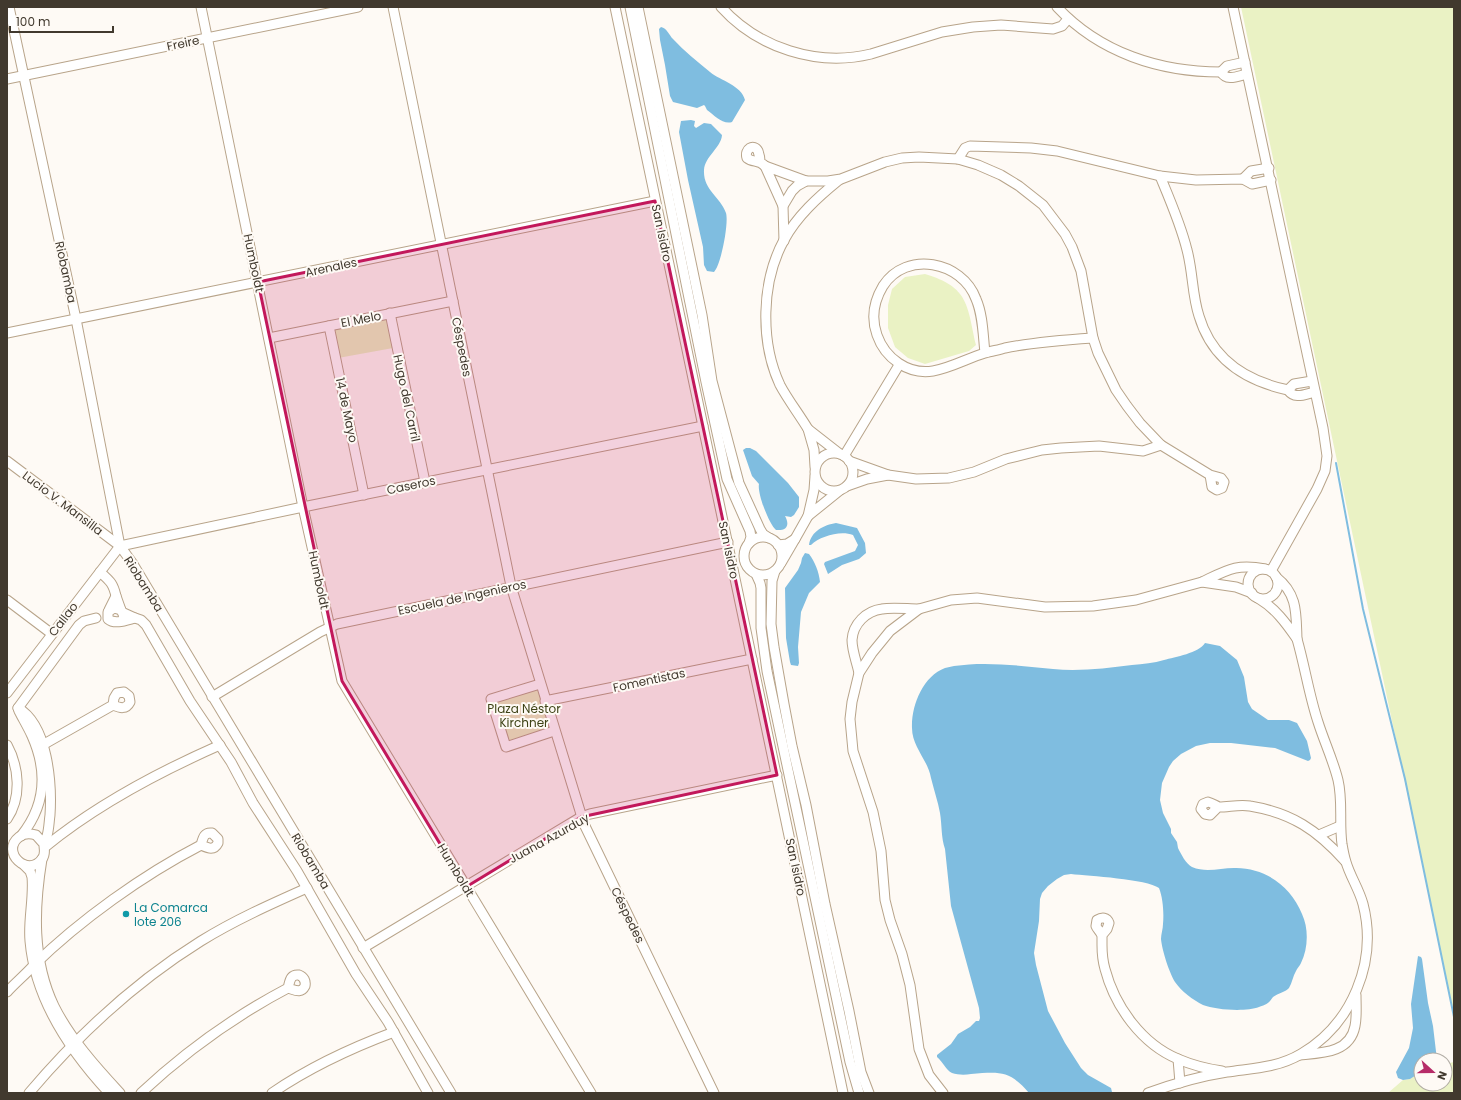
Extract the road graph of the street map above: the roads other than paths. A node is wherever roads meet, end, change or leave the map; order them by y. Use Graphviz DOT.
graph roads {
  1 [pos="9,7"];
  2 [pos="201,7"];
  3 [pos="358,7"];
  4 [pos="393,7"];
  5 [pos="615,7"];
  6 [pos="630,7"];
  7 [pos="638,7"];
  8 [pos="721,7"];
  9 [pos="1057,7"];
  10 [pos="1233,7"];
  11 [pos="1068,19"];
  12 [pos="208,38"];
  13 [pos="1245,62"];
  14 [pos="1233,65"];
  15 [pos="1221,72"];
  16 [pos="1247,74"];
  17 [pos="23,76"];
  18 [pos="1236,76"];
  19 [pos="7,79"];
  20 [pos="958,159"];
  21 [pos="1269,168"];
  22 [pos="1256,171"];
  23 [pos="1160,176"];
  24 [pos="1243,179"];
  25 [pos="840,180"];
  26 [pos="1271,180"];
  27 [pos="806,181"];
  28 [pos="1259,182"];
  29 [pos="655,201"];
  30 [pos="783,206"];
  31 [pos="784,240"];
  32 [pos="441,244"];
  33 [pos="258,282"];
  34 [pos="453,301"];
  35 [pos="390,314"];
  36 [pos="76,319"];
  37 [pos="329,326"];
  38 [pos="7,333"];
  39 [pos="269,338"];
  40 [pos="1093,338"];
  41 [pos="986,352"];
  42 [pos="899,365"];
  43 [pos="706,367"];
  44 [pos="1312,381"];
  45 [pos="1300,384"];
  46 [pos="1288,390"];
  47 [pos="1315,392"];
  48 [pos="1303,395"];
  49 [pos="703,426"];
  50 [pos="808,428"];
  51 [pos="1161,445"];
  52 [pos="844,457"];
  53 [pos="7,461"];
  54 [pos="487,470"];
  55 [pos="815,471"];
  56 [pos="888,475"];
  57 [pos="1210,475"];
  58 [pos="425,482"];
  59 [pos="844,488"];
  60 [pos="364,495"];
  61 [pos="303,507"];
  62 [pos="808,516"];
  63 [pos="769,538"];
  64 [pos="795,539"];
  65 [pos="728,542"];
  66 [pos="749,543"];
  67 [pos="778,545"];
  68 [pos="120,546"];
  69 [pos="777,568"];
  70 [pos="100,572"];
  71 [pos="1271,572"];
  72 [pos="756,574"];
  73 [pos="1202,582"];
  74 [pos="511,586"];
  75 [pos="116,596"];
  76 [pos="1255,596"];
  77 [pos="7,600"];
  78 [pos="919,609"];
  79 [pos="109,614"];
  80 [pos="122,615"];
  81 [pos="329,627"];
  82 [pos="52,634"];
  83 [pos="1297,639"];
  84 [pos="752,659"];
  85 [pos="859,674"];
  86 [pos="540,684"];
  87 [pos="7,693"];
  88 [pos="212,697"];
  89 [pos="546,701"];
  90 [pos="113,705"];
  91 [pos="554,731"];
  92 [pos="7,745"];
  93 [pos="220,745"];
  94 [pos="40,746"];
  95 [pos="792,764"];
  96 [pos="777,775"];
  97 [pos="1218,807"];
  98 [pos="582,817"];
  99 [pos="7,819"];
  100 [pos="1340,826"];
  101 [pos="1319,835"];
  102 [pos="21,836"];
  103 [pos="201,845"];
  104 [pos="44,846"];
  105 [pos="10,859"];
  106 [pos="42,859"];
  107 [pos="1346,862"];
  108 [pos="24,866"];
  109 [pos="466,887"];
  110 [pos="307,888"];
  111 [pos="1102,935"];
  112 [pos="363,948"];
  113 [pos="36,963"];
  114 [pos="288,988"];
  115 [pos="7,992"];
  116 [pos="1356,993"];
  117 [pos="394,1032"];
  118 [pos="73,1044"];
  119 [pos="1299,1055"];
  120 [pos="1178,1059"];
  121 [pos="1228,1072"];
  122 [pos="857,1073"];
  123 [pos="1180,1083"];
  124 [pos="29,1093"];
  125 [pos="110,1093"];
  126 [pos="120,1093"];
  127 [pos="141,1093"];
  128 [pos="272,1093"];
  129 [pos="428,1093"];
  130 [pos="452,1093"];
  131 [pos="591,1093"];
  132 [pos="714,1093"];
  133 [pos="843,1093"];
  134 [pos="859,1093"];
  135 [pos="869,1093"];
  136 [pos="943,1093"];
  137 [pos="1148,1093"];
  1 -- 17 [label="street, Riobamba"];
  2 -- 12 [label="street, Humboldt"];
  3 -- 12 [label="street, Freire"];
  4 -- 32 [label="street, Céspedes"];
  5 -- 29 [label="street, San Isidro"];
  6 -- 43 [label="street"];
  7 -- 43 [label="street"];
  8 -- 11 [label="street"];
  9 -- 11 [label="street"];
  10 -- 13 [label="street"];
  11 -- 15 [label="street"];
  12 -- 17 [label="street, Freire"];
  12 -- 33 [label="street, Humboldt"];
  13 -- 14 [label="street"];
  13 -- 16 [label="street"];
  14 -- 15 [label="street"];
  14 -- 18 [label="street"];
  15 -- 18 [label="street"];
  16 -- 18 [label="street"];
  16 -- 21 [label="street"];
  17 -- 19 [label="street, Freire"];
  17 -- 36 [label="street, Riobamba"];
  20 -- 23 [label="street"];
  20 -- 25 [label="street"];
  20 -- 40 [label="street"];
  21 -- 22 [label="street"];
  21 -- 26 [label="street"];
  22 -- 24 [label="street"];
  22 -- 28 [label="street"];
  23 -- 24 [label="street"];
  23 -- 46 [label="street"];
  24 -- 28 [label="street"];
  25 -- 27 [label="street"];
  25 -- 31 [label="street"];
  26 -- 28 [label="street"];
  26 -- 44 [label="street"];
  27 -- 30 [label="street"];
  27 -- 30 [label="street"];
  29 -- 32 [label="street, Arenales"];
  29 -- 49 [label="street, San Isidro"];
  30 -- 31 [label="street"];
  31 -- 50 [label="street"];
  32 -- 33 [label="street, Arenales"];
  32 -- 34 [label="street, Céspedes"];
  33 -- 36 [label="street, Arenales"];
  33 -- 39 [label="street, Humboldt"];
  34 -- 35 [label="street, El Melo"];
  34 -- 54 [label="street, Céspedes"];
  35 -- 37 [label="street, El Melo"];
  35 -- 58 [label="street, Hugo del Carril"];
  36 -- 38 [label="street, Arenales"];
  36 -- 68 [label="street, Riobamba"];
  37 -- 39 [label="street, El Melo"];
  37 -- 60 [label="street, 14 de Mayo"];
  39 -- 61 [label="street, Humboldt"];
  40 -- 41 [label="street"];
  40 -- 51 [label="street"];
  41 -- 42 [label="street"];
  41 -- 42 [label="street"];
  42 -- 52 [label="street"];
  43 -- 63 [label="street"];
  43 -- 66 [label="street"];
  44 -- 45 [label="street"];
  44 -- 47 [label="street"];
  45 -- 46 [label="street"];
  45 -- 48 [label="street"];
  46 -- 48 [label="street"];
  47 -- 48 [label="street"];
  47 -- 71 [label="street"];
  49 -- 54 [label="street, Caseros"];
  49 -- 65 [label="street, San Isidro"];
  50 -- 52 [label="street"];
  50 -- 55 [label="street"];
  51 -- 56 [label="street"];
  51 -- 57 [label="street"];
  52 -- 55 [label="street"];
  52 -- 56 [label="street"];
  52 -- 59 [label="street"];
  53 -- 68 [label="street, Lucio V. Mansilla"];
  54 -- 58 [label="street, Caseros"];
  54 -- 74 [label="street, Céspedes"];
  55 -- 59 [label="street"];
  55 -- 62 [label="street"];
  56 -- 59 [label="street"];
  58 -- 60 [label="street, Caseros"];
  59 -- 62 [label="street"];
  60 -- 61 [label="street, Caseros"];
  61 -- 68 [label="street, Caseros"];
  61 -- 81 [label="street, Humboldt"];
  62 -- 64 [label="street"];
  63 -- 66 [label="street"];
  63 -- 67 [label="street"];
  64 -- 67 [label="street"];
  64 -- 69 [label="street"];
  65 -- 74 [label="street, Escuela de Ingenieros"];
  65 -- 84 [label="street, San Isidro"];
  66 -- 72 [label="street"];
  67 -- 69 [label="street"];
  68 -- 70 [label="street, Callao"];
  68 -- 88 [label="street, Riobamba"];
  69 -- 72 [label="street"];
  69 -- 95 [label="street"];
  70 -- 75 [label="street"];
  70 -- 82 [label="street, Callao"];
  71 -- 73 [label="street"];
  71 -- 76 [label="street"];
  71 -- 76 [label="street"];
  71 -- 83 [label="street"];
  72 -- 95 [label="street"];
  73 -- 76 [label="street"];
  73 -- 78 [label="street"];
  74 -- 81 [label="street, Escuela de Ingenieros"];
  74 -- 86 [label="street, Céspedes"];
  75 -- 79 [label="street"];
  75 -- 80 [label="street"];
  76 -- 83 [label="street"];
  77 -- 82 [label="street"];
  78 -- 85 [label="street"];
  78 -- 85 [label="street"];
  79 -- 80 [label="street"];
  79 -- 80 [label="street"];
  79 -- 94 [label="street"];
  80 -- 93 [label="street"];
  81 -- 88 [label="street, Escuela de Ingenieros"];
  81 -- 109 [label="street, Humboldt"];
  82 -- 87 [label="street, Callao"];
  83 -- 100 [label="street"];
  84 -- 89 [label="street, Fomentistas"];
  84 -- 96 [label="street, San Isidro"];
  85 -- 136 [label="street"];
  86 -- 89 [label="street, Céspedes"];
  86 -- 91 [label="street"];
  88 -- 112 [label="street, Riobamba"];
  89 -- 91 [label="street, Céspedes"];
  90 -- 94 [label="street"];
  91 -- 98 [label="street, Céspedes"];
  92 -- 99 [label="street"];
  93 -- 104 [label="street"];
  93 -- 110 [label="street"];
  94 -- 102 [label="street"];
  94 -- 104 [label="street"];
  95 -- 122 [label="street"];
  96 -- 98 [label="street, Juana Azurduy"];
  96 -- 133 [label="street, San Isidro"];
  97 -- 101 [label="street"];
  98 -- 109 [label="street, Juana Azurduy"];
  98 -- 132 [label="street, Céspedes"];
  100 -- 101 [label="street"];
  100 -- 107 [label="street"];
  101 -- 107 [label="street"];
  102 -- 104 [label="street"];
  102 -- 105 [label="street"];
  103 -- 113 [label="street"];
  104 -- 106 [label="street"];
  105 -- 108 [label="street"];
  106 -- 108 [label="street"];
  106 -- 113 [label="street"];
  107 -- 116 [label="street"];
  108 -- 113 [label="street"];
  109 -- 112 [label="street, Juana Azurduy"];
  109 -- 131 [label="street, Humboldt"];
  110 -- 117 [label="street"];
  110 -- 118 [label="street"];
  111 -- 120 [label="street"];
  112 -- 130 [label="street, Riobamba"];
  113 -- 115 [label="street"];
  113 -- 118 [label="street"];
  114 -- 127 [label="street"];
  116 -- 119 [label="street"];
  116 -- 119 [label="street"];
  117 -- 128 [label="street"];
  117 -- 129 [label="street"];
  118 -- 124 [label="street"];
  118 -- 125 [label="street"];
  118 -- 126 [label="street"];
  119 -- 121 [label="street"];
  120 -- 121 [label="street"];
  120 -- 123 [label="street"];
  121 -- 123 [label="street"];
  122 -- 134 [label="street"];
  122 -- 135 [label="street"];
  123 -- 137 [label="street"];
}
